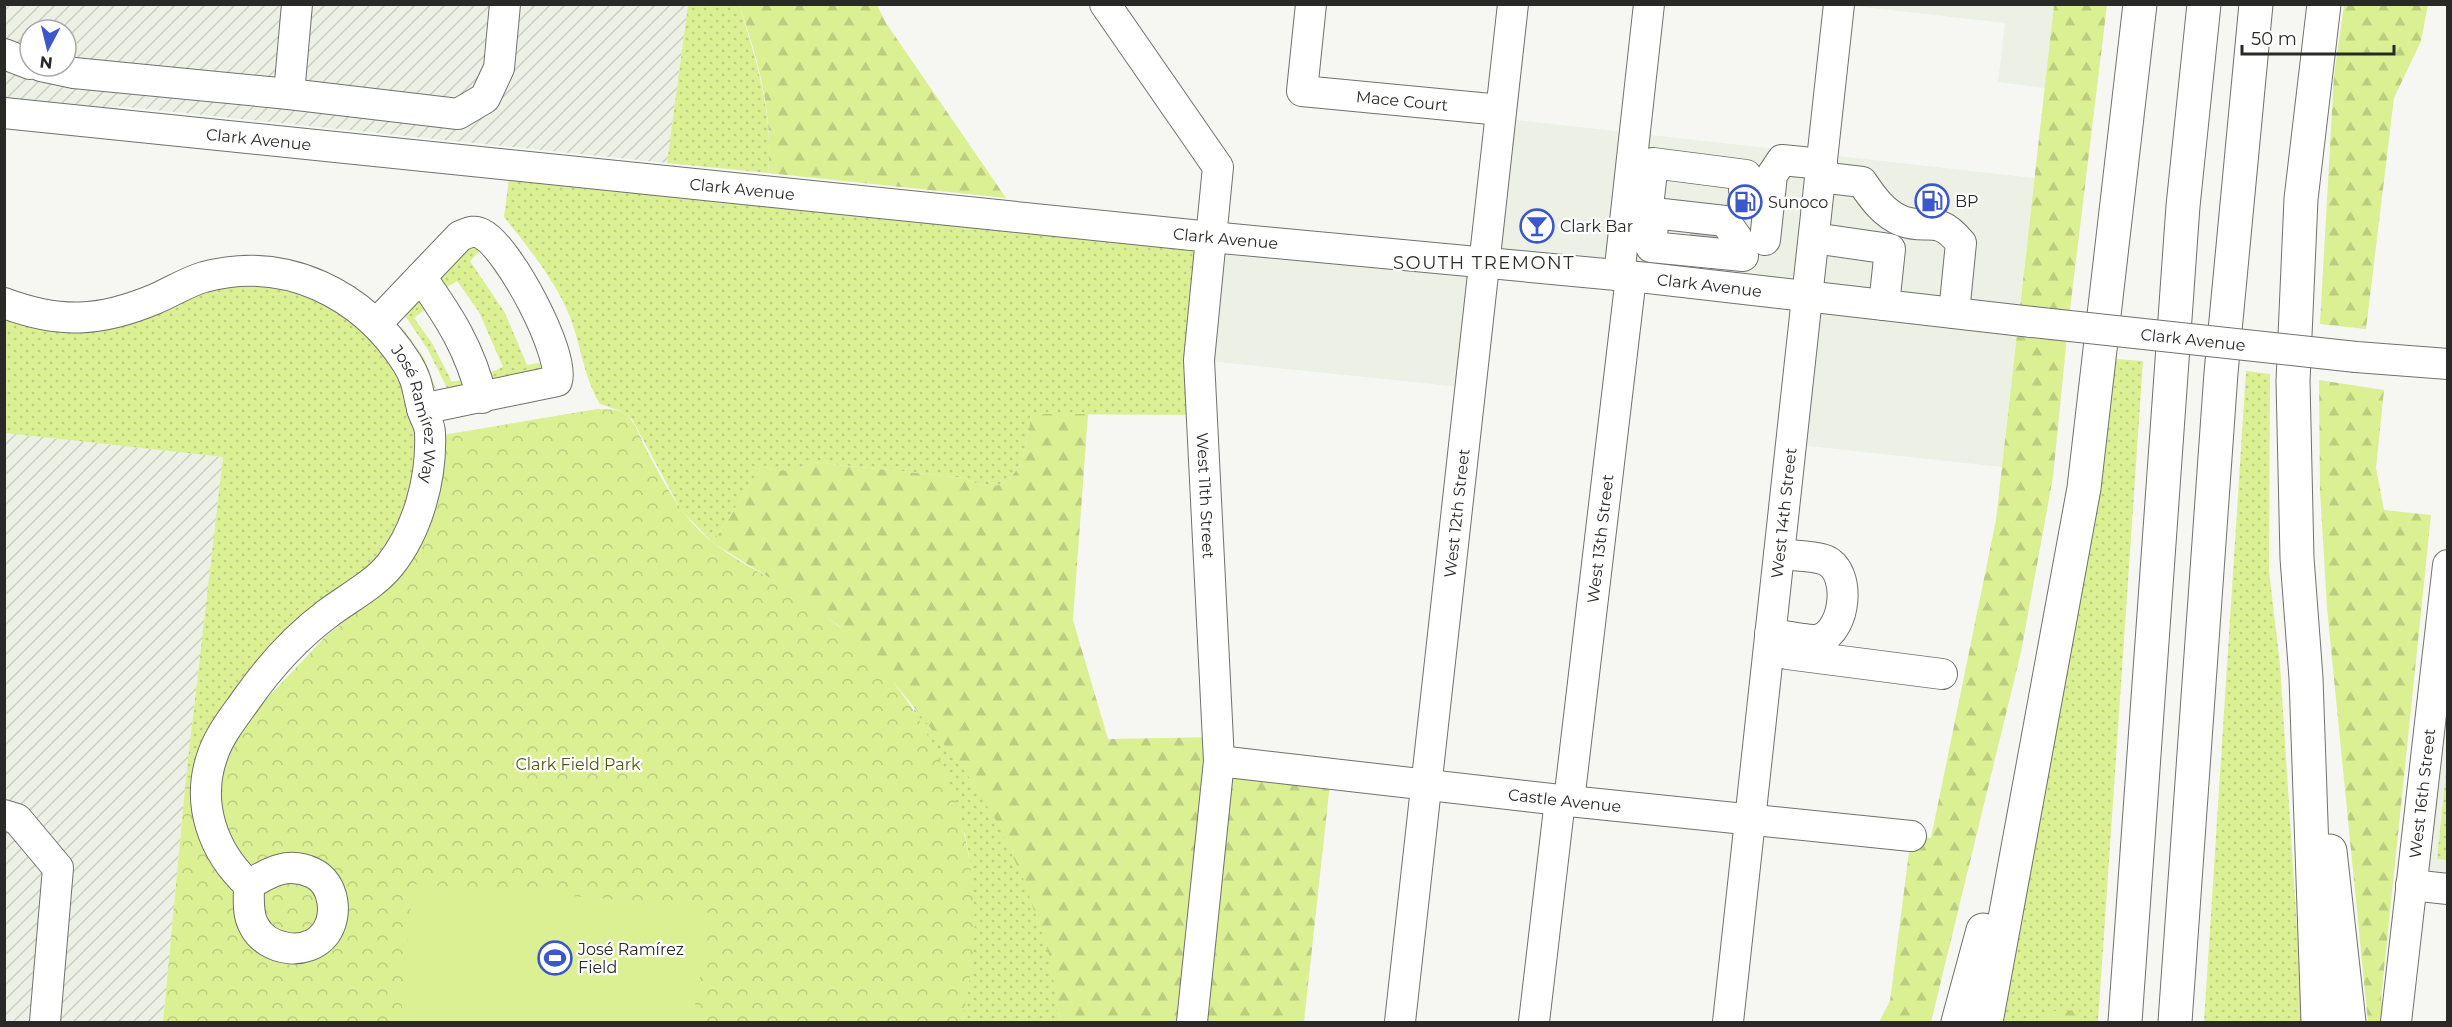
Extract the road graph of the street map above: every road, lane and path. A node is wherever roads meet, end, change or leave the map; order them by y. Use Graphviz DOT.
graph roads {
  1 [pos="297,4"];
  2 [pos="506,4"];
  3 [pos="1105,4"];
  4 [pos="1311,4"];
  5 [pos="1513,4"];
  6 [pos="1649,4"];
  7 [pos="1839,4"];
  8 [pos="2140,4"];
  9 [pos="2205,4"];
  10 [pos="2256,4"];
  11 [pos="2324,4"];
  12 [pos="78,73"];
  13 [pos="289,94"];
  14 [pos="1501,110"];
  15 [pos="4,113"];
  16 [pos="1821,171"];
  17 [pos="1876,203"];
  18 [pos="1652,230"];
  19 [pos="1734,232"];
  20 [pos="1211,237"];
  21 [pos="1813,242"];
  22 [pos="1890,249"];
  23 [pos="1484,263"];
  24 [pos="1633,277"];
  25 [pos="422,278"];
  26 [pos="1739,288"];
  27 [pos="1807,295"];
  28 [pos="4,303"];
  29 [pos="1884,304"];
  30 [pos="1954,313"];
  31 [pos="377,323"];
  32 [pos="2448,364"];
  33 [pos="483,398"];
  34 [pos="422,409"];
  35 [pos="1779,554"];
  36 [pos="2448,565"];
  37 [pos="1769,643"];
  38 [pos="1942,674"];
  39 [pos="2306,678"];
  40 [pos="2045,705"];
  41 [pos="1219,760"];
  42 [pos="1427,785"];
  43 [pos="1564,800"];
  44 [pos="4,815"];
  45 [pos="1750,818"];
  46 [pos="1911,836"];
  47 [pos="249,885"];
  48 [pos="2411,885"];
  49 [pos="2448,889"];
  50 [pos="2396,1022"];
  51 [pos="45,1023"];
  52 [pos="1192,1023"];
  53 [pos="1400,1023"];
  54 [pos="1534,1023"];
  55 [pos="1728,1023"];
  56 [pos="1958,1023"];
  57 [pos="1986,1023"];
  58 [pos="2125,1023"];
  59 [pos="2175,1023"];
  60 [pos="2318,1023"];
  61 [pos="2349,1023"];
  1 -- 13 [label="street"];
  2 -- 13 [label="street"];
  3 -- 20 [label="street, West 11th Street"];
  4 -- 14 [label="street, Mace Court"];
  5 -- 14 [label="street, West 12th Street"];
  6 -- 24 [label="street, West 13th Street"];
  7 -- 16 [label="street, West 14th Street"];
  8 -- 40 [label="highway"];
  9 -- 58 [label="highway"];
  10 -- 59 [label="highway"];
  11 -- 39 [label="highway"];
  12 -- 13 [label="street"];
  14 -- 23 [label="street, West 12th Street"];
  15 -- 20 [label="street, Clark Avenue"];
  16 -- 17 [label="street"];
  16 -- 19 [label="street"];
  16 -- 21 [label="street, West 14th Street"];
  17 -- 22 [label="street"];
  17 -- 30 [label="street"];
  18 -- 19 [label="street"];
  18 -- 19 [label="street"];
  18 -- 19 [label="street"];
  18 -- 24 [label="street"];
  19 -- 21 [label="street"];
  19 -- 26 [label="street"];
  20 -- 23 [label="street, Clark Avenue"];
  20 -- 41 [label="street, West 11th Street"];
  21 -- 22 [label="street"];
  21 -- 27 [label="street, West 14th Street"];
  22 -- 29 [label="street"];
  23 -- 24 [label="street, Clark Avenue"];
  23 -- 42 [label="street, West 12th Street"];
  24 -- 26 [label="street, Clark Avenue"];
  24 -- 43 [label="street, West 13th Street"];
  25 -- 31 [label="street"];
  25 -- 33 [label="street"];
  25 -- 33 [label="street"];
  26 -- 27 [label="street, Clark Avenue"];
  27 -- 29 [label="street, Clark Avenue"];
  27 -- 35 [label="street, West 14th Street"];
  28 -- 31 [label="street, José Ramírez Way"];
  29 -- 30 [label="street, Clark Avenue"];
  30 -- 32 [label="street, Clark Avenue, bridge"];
  31 -- 34 [label="street, José Ramírez Way"];
  33 -- 34 [label="street"];
  34 -- 47 [label="street, José Ramírez Way"];
  35 -- 37 [label="street, West 14th Street"];
  35 -- 37 [label="street"];
  36 -- 48 [label="street, West 16th Street"];
  37 -- 38 [label="street"];
  37 -- 45 [label="street, West 14th Street"];
  39 -- 60 [label="highway"];
  39 -- 61 [label="highway"];
  40 -- 56 [label="highway"];
  40 -- 57 [label="highway"];
  41 -- 42 [label="street, Castle Avenue"];
  41 -- 52 [label="street, West 11th Street"];
  42 -- 43 [label="street, Castle Avenue"];
  42 -- 53 [label="street, West 12th Street"];
  43 -- 45 [label="street, Castle Avenue"];
  43 -- 54 [label="street, West 13th Street"];
  44 -- 51 [label="street"];
  45 -- 46 [label="street, Castle Avenue"];
  45 -- 55 [label="street, West 14th Street"];
  48 -- 49 [label="street"];
  48 -- 50 [label="street, West 16th Street"];
}
